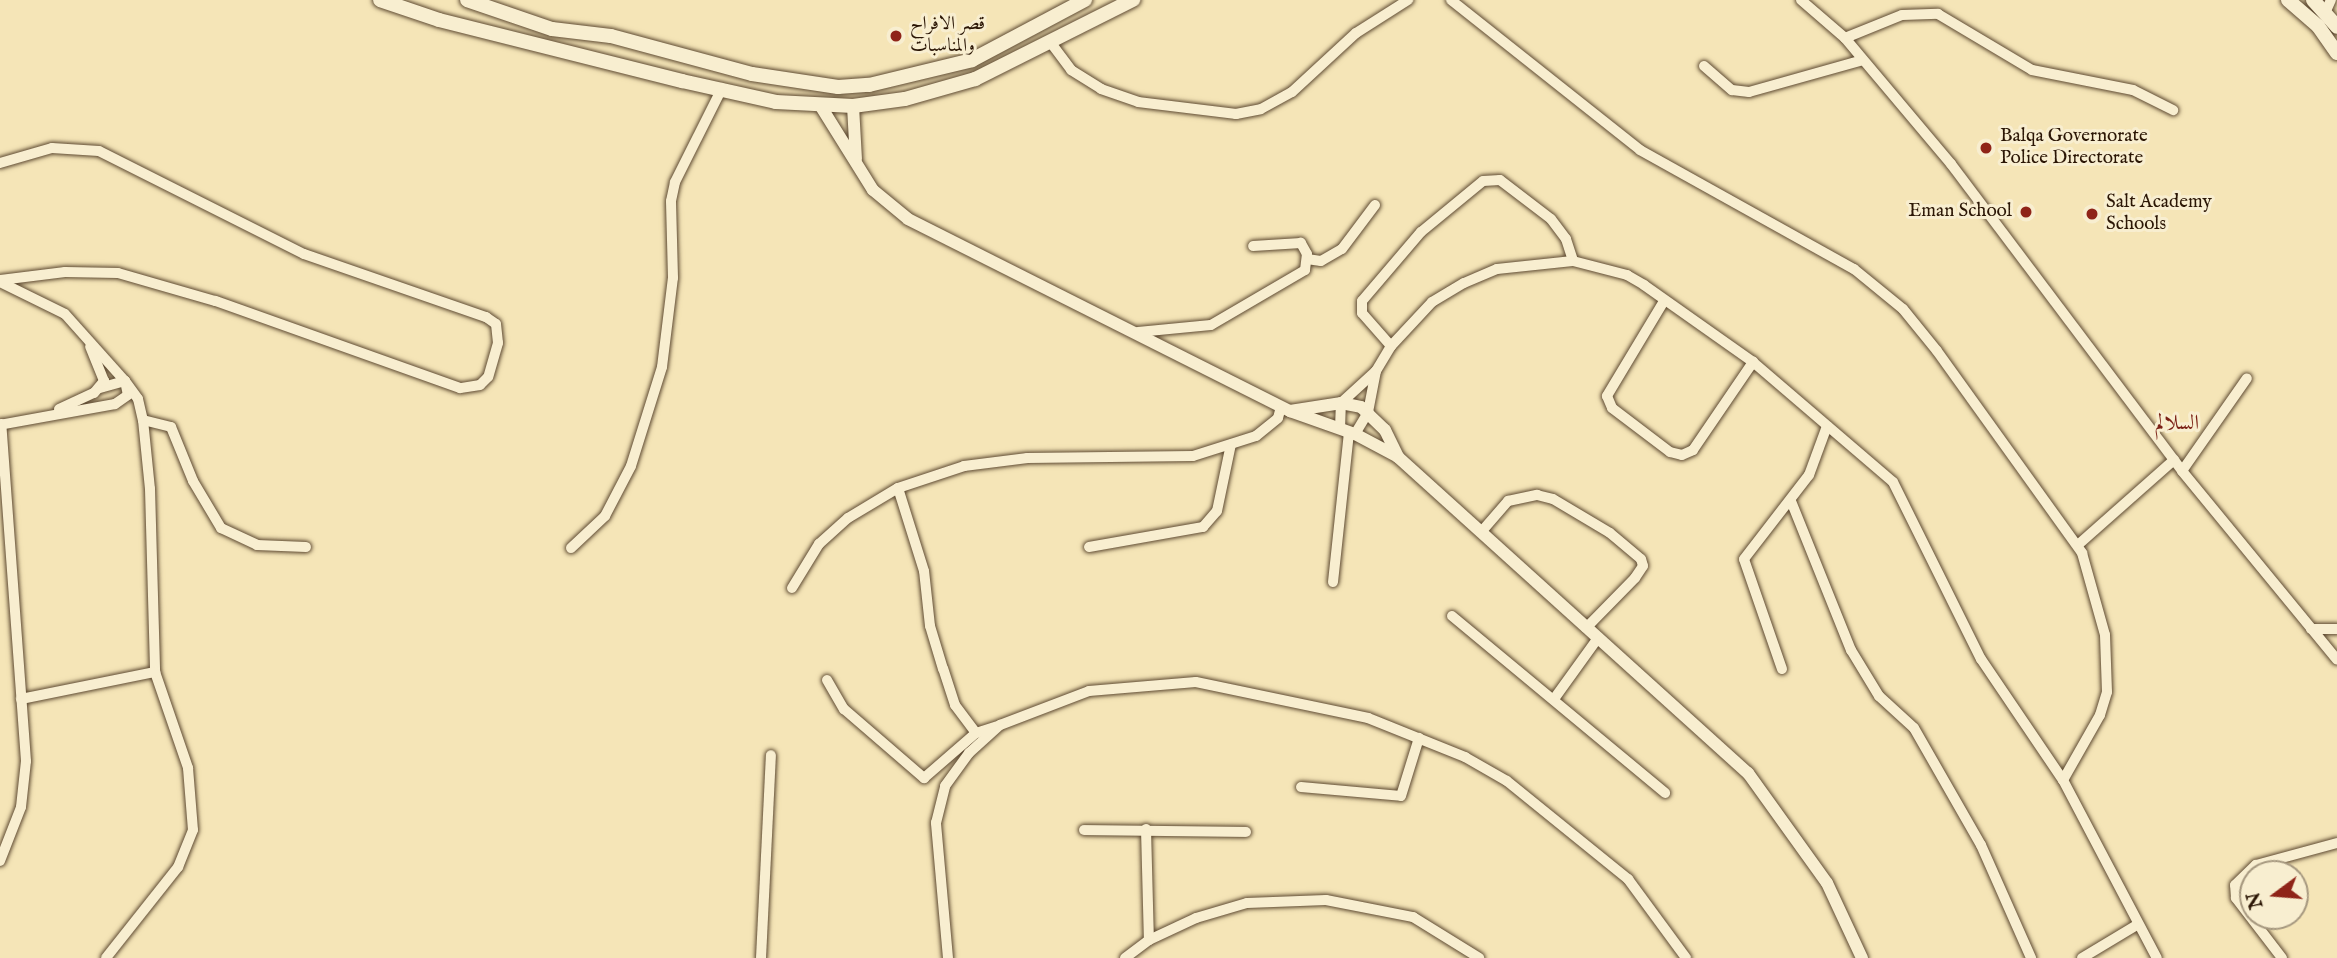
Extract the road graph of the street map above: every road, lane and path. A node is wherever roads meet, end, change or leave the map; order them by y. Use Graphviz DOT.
graph roads {
  1 [pos="380,0"];
  2 [pos="467,0"];
  3 [pos="1085,0"];
  4 [pos="1133,0"];
  5 [pos="1408,0"];
  6 [pos="1451,0"];
  7 [pos="1801,0"];
  8 [pos="2288,0"];
  9 [pos="2313,0"];
  10 [pos="2328,5"];
  11 [pos="2337,27"];
  12 [pos="1845,38"];
  13 [pos="1051,43"];
  14 [pos="650,46"];
  15 [pos="2337,53"];
  16 [pos="1863,60"];
  17 [pos="1704,66"];
  18 [pos="644,72"];
  19 [pos="722,88"];
  20 [pos="820,105"];
  21 [pos="853,106"];
  22 [pos="2173,110"];
  23 [pos="856,160"];
  24 [pos="0,163"];
  25 [pos="1375,205"];
  26 [pos="1253,246"];
  27 [pos="1307,259"];
  28 [pos="1573,261"];
  29 [pos="0,281"];
  30 [pos="1664,302"];
  31 [pos="65,314"];
  32 [pos="1138,332"];
  33 [pos="1391,346"];
  34 [pos="1753,362"];
  35 [pos="1376,371"];
  36 [pos="2247,378"];
  37 [pos="125,381"];
  38 [pos="100,388"];
  39 [pos="119,403"];
  40 [pos="1341,403"];
  41 [pos="1285,409"];
  42 [pos="1368,412"];
  43 [pos="46,415"];
  44 [pos="143,420"];
  45 [pos="1,424"];
  46 [pos="1827,426"];
  47 [pos="1348,432"];
  48 [pos="1231,444"];
  49 [pos="1398,457"];
  50 [pos="2174,460"];
  51 [pos="2182,471"];
  52 [pos="898,488"];
  53 [pos="1791,501"];
  54 [pos="1482,530"];
  55 [pos="2079,544"];
  56 [pos="306,547"];
  57 [pos="1089,547"];
  58 [pos="571,548"];
  59 [pos="5,555"];
  60 [pos="1333,582"];
  61 [pos="792,588"];
  62 [pos="1452,616"];
  63 [pos="1586,628"];
  64 [pos="2311,629"];
  65 [pos="2337,629"];
  66 [pos="1598,638"];
  67 [pos="2337,660"];
  68 [pos="1782,669"];
  69 [pos="155,672"];
  70 [pos="827,680"];
  71 [pos="21,699"];
  72 [pos="1554,699"];
  73 [pos="1000,725"];
  74 [pos="976,733"];
  75 [pos="1419,738"];
  76 [pos="771,755"];
  77 [pos="2063,780"];
  78 [pos="1301,787"];
  79 [pos="1665,793"];
  80 [pos="1146,829"];
  81 [pos="1084,831"];
  82 [pos="1246,832"];
  83 [pos="2337,844"];
  84 [pos="0,861"];
  85 [pos="2137,925"];
  86 [pos="1149,940"];
  87 [pos="106,958"];
  88 [pos="761,958"];
  89 [pos="948,958"];
  90 [pos="1125,958"];
  91 [pos="1479,958"];
  92 [pos="1686,958"];
  93 [pos="1862,958"];
  94 [pos="2031,958"];
  95 [pos="2082,958"];
  96 [pos="2157,958"];
  97 [pos="2282,958"];
  1 -- 18 [label="main road"];
  2 -- 14 [label="main road"];
  3 -- 14 [label="main road"];
  4 -- 13 [label="main road"];
  5 -- 13 [label="street"];
  6 -- 55 [label="street"];
  7 -- 12 [label="street"];
  8 -- 15 [label="main road"];
  9 -- 10 [label="main road"];
  10 -- 11 [label="main road"];
  12 -- 16 [label="street"];
  12 -- 22 [label="street"];
  13 -- 21 [label="main road"];
  14 -- 18 [label="main road"];
  16 -- 17 [label="street"];
  16 -- 50 [label="street"];
  18 -- 19 [label="main road"];
  19 -- 20 [label="main road"];
  19 -- 58 [label="street"];
  20 -- 21 [label="main road"];
  20 -- 23 [label="street"];
  21 -- 23 [label="street"];
  23 -- 32 [label="street"];
  24 -- 29 [label="street"];
  25 -- 27 [label="street"];
  26 -- 27 [label="street"];
  27 -- 32 [label="street"];
  28 -- 30 [label="street"];
  28 -- 33 [label="street"];
  28 -- 33 [label="street"];
  29 -- 31 [label="street"];
  30 -- 34 [label="street"];
  30 -- 34 [label="street"];
  31 -- 37 [label="street"];
  31 -- 38 [label="street"];
  32 -- 41 [label="street"];
  33 -- 35 [label="street"];
  34 -- 46 [label="street"];
  35 -- 40 [label="street"];
  35 -- 42 [label="street"];
  36 -- 51 [label="street"];
  37 -- 38 [label="street"];
  37 -- 39 [label="street"];
  37 -- 44 [label="street"];
  38 -- 43 [label="street"];
  39 -- 43 [label="street"];
  39 -- 44 [label="street"];
  40 -- 41 [label="street"];
  40 -- 42 [label="street"];
  40 -- 47 [label="street"];
  41 -- 47 [label="street"];
  41 -- 48 [label="street"];
  42 -- 47 [label="street"];
  42 -- 49 [label="street"];
  43 -- 45 [label="street"];
  44 -- 56 [label="street"];
  44 -- 69 [label="street"];
  45 -- 59 [label="street"];
  46 -- 53 [label="street"];
  46 -- 77 [label="street"];
  47 -- 49 [label="street"];
  47 -- 60 [label="street"];
  48 -- 52 [label="street"];
  48 -- 57 [label="street"];
  49 -- 54 [label="street"];
  50 -- 51 [label="street"];
  50 -- 55 [label="street"];
  51 -- 64 [label="street"];
  52 -- 61 [label="street"];
  52 -- 74 [label="street"];
  53 -- 68 [label="street"];
  53 -- 94 [label="street"];
  54 -- 63 [label="street"];
  54 -- 63 [label="street"];
  55 -- 77 [label="street"];
  59 -- 71 [label="street"];
  62 -- 72 [label="street"];
  63 -- 66 [label="street"];
  64 -- 65 [label="street"];
  64 -- 67 [label="street"];
  66 -- 72 [label="street"];
  66 -- 93 [label="street"];
  69 -- 71 [label="street"];
  69 -- 87 [label="street"];
  70 -- 74 [label="street"];
  71 -- 84 [label="street"];
  72 -- 79 [label="street"];
  73 -- 74 [label="street"];
  73 -- 75 [label="street"];
  73 -- 89 [label="street"];
  75 -- 78 [label="street"];
  75 -- 92 [label="street"];
  76 -- 88 [label="street"];
  77 -- 85 [label="street"];
  80 -- 81 [label="street"];
  80 -- 82 [label="street"];
  80 -- 86 [label="street"];
  83 -- 97 [label="street"];
  85 -- 95 [label="street"];
  85 -- 96 [label="street"];
  86 -- 90 [label="street"];
  86 -- 91 [label="street"];
}
